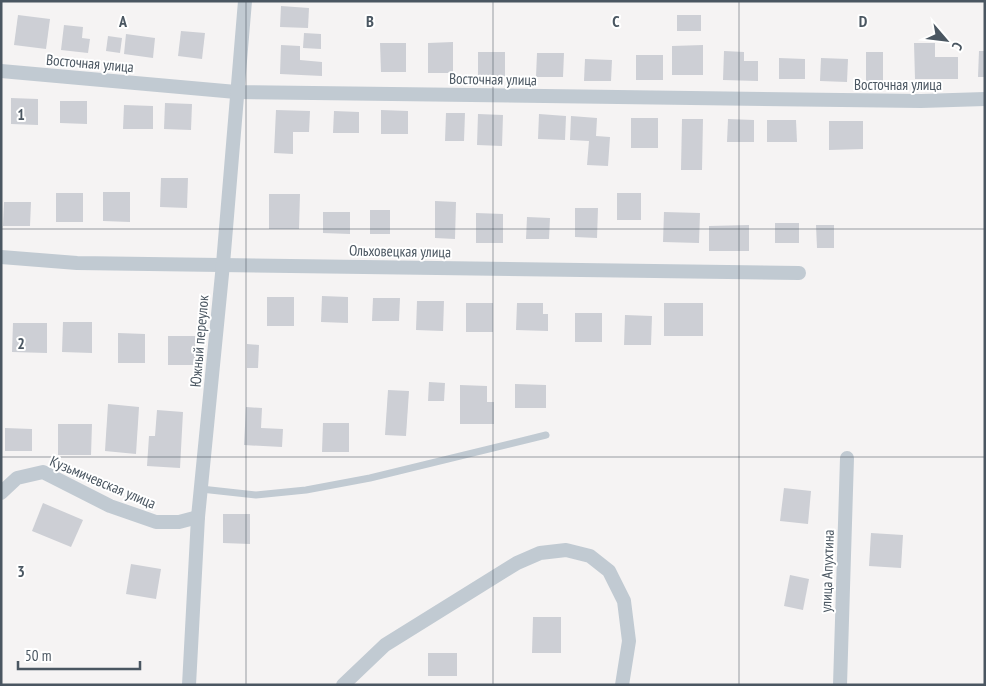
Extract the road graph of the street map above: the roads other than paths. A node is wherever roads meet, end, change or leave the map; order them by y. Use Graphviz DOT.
graph roads {
  1 [pos="245,1"];
  2 [pos="1,71"];
  3 [pos="236,92"];
  4 [pos="985,99"];
  5 [pos="1,257"];
  6 [pos="223,264"];
  7 [pos="799,273"];
  8 [pos="546,435"];
  9 [pos="847,458"];
  10 [pos="201,489"];
  11 [pos="1,493"];
  12 [pos="198,517"];
  13 [pos="189,685"];
  14 [pos="343,685"];
  15 [pos="622,685"];
  16 [pos="840,685"];
  1 -- 3 [label="street, Южный переулок"];
  2 -- 3 [label="street, Восточная улица"];
  3 -- 4 [label="street, Восточная улица"];
  3 -- 6 [label="street, Южный переулок"];
  5 -- 6 [label="street, Ольховецкая улица"];
  6 -- 7 [label="street, Ольховецкая улица"];
  6 -- 10 [label="street, Южный переулок"];
  8 -- 10 [label="lane"];
  9 -- 16 [label="street, улица Апухтина"];
  10 -- 12 [label="street, Южный переулок"];
  11 -- 12 [label="street, Кузьмичевская улица"];
  12 -- 13 [label="street, Южный переулок"];
  14 -- 15 [label="street"];
}
